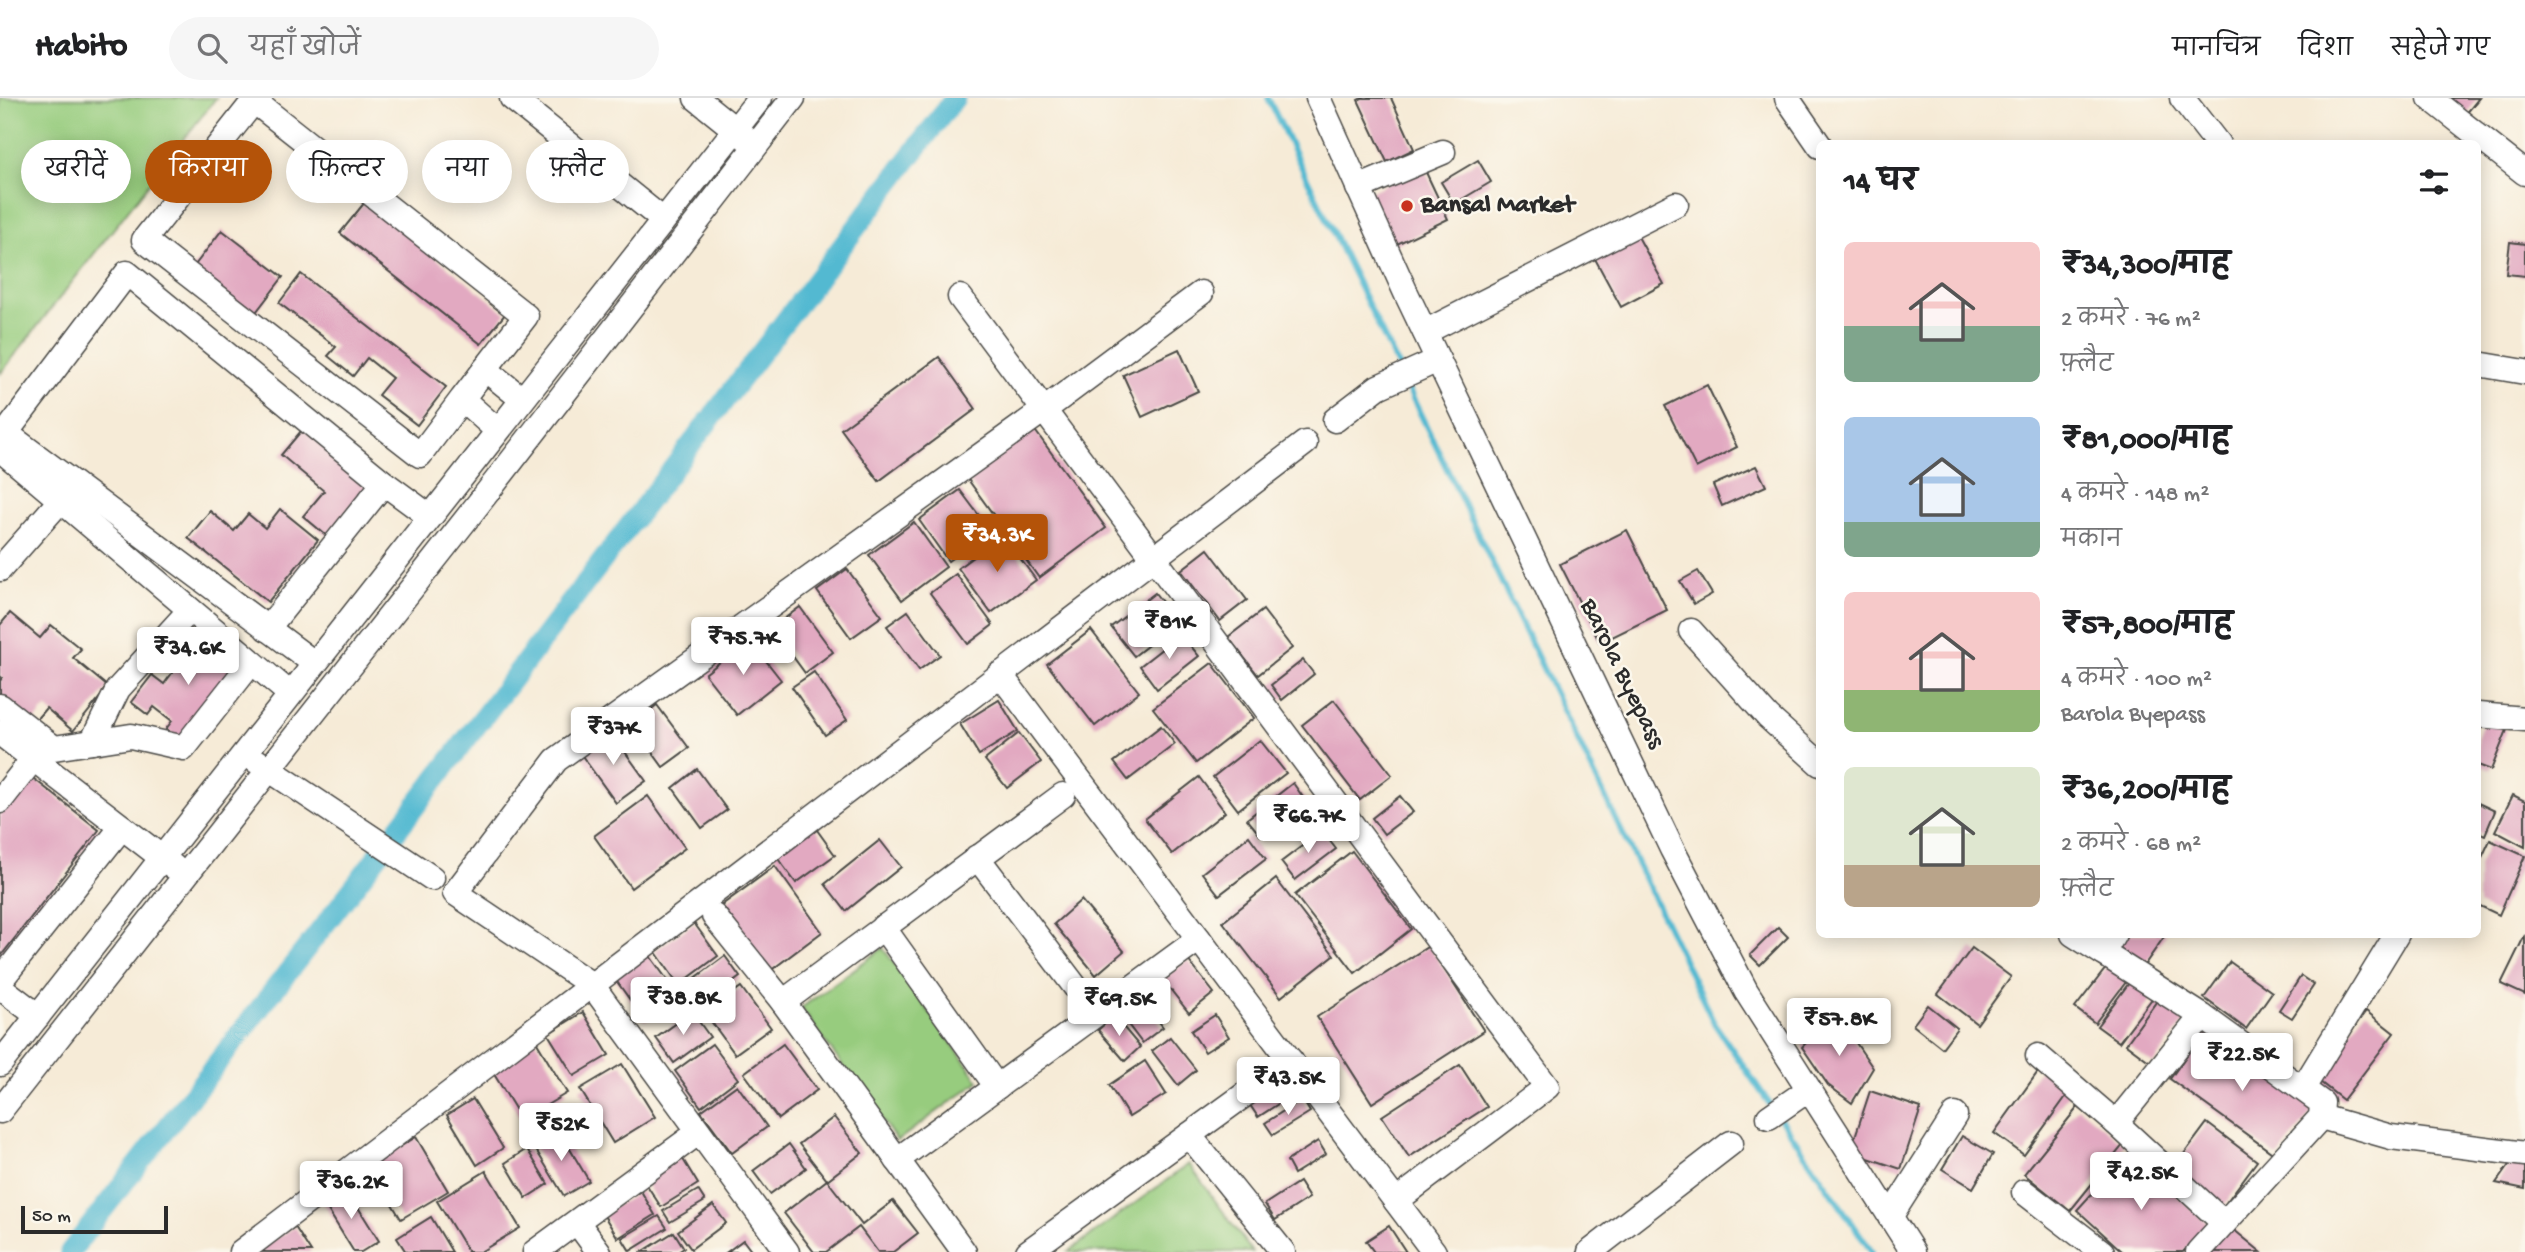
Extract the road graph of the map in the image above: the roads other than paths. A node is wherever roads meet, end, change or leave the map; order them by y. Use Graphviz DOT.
graph roads {
  1 [pos="512,98"];
  2 [pos="696,98"];
  3 [pos="793,98"];
  4 [pos="1318,98"];
  5 [pos="1787,98"];
  6 [pos="2182,98"];
  7 [pos="2430,98"];
  8 [pos="753,100"];
  9 [pos="775,121"];
  10 [pos="735,129"];
  11 [pos="1816,140"];
  12 [pos="2215,140"];
  13 [pos="756,146"];
  14 [pos="1443,152"];
  15 [pos="2525,173"];
  16 [pos="1358,188"];
  17 [pos="1676,204"];
  18 [pos="663,220"];
  19 [pos="1201,293"];
  20 [pos="960,297"];
  21 [pos="1424,332"];
  22 [pos="1431,364"];
  23 [pos="2481,364"];
  24 [pos="485,369"];
  25 [pos="2525,372"];
  26 [pos="461,399"];
  27 [pos="522,399"];
  28 [pos="1044,410"];
  29 [pos="1335,420"];
  30 [pos="497,430"];
  31 [pos="1305,443"];
  32 [pos="0,449"];
  33 [pos="384,483"];
  34 [pos="60,501"];
  35 [pos="429,516"];
  36 [pos="1154,558"];
  37 [pos="0,569"];
  38 [pos="190,610"];
  39 [pos="267,629"];
  40 [pos="1691,631"];
  41 [pos="251,663"];
  42 [pos="314,663"];
  43 [pos="1000,674"];
  44 [pos="289,694"];
  45 [pos="0,706"];
  46 [pos="2481,715"];
  47 [pos="2525,719"];
  48 [pos="0,733"];
  49 [pos="92,742"];
  50 [pos="243,753"];
  51 [pos="33,759"];
  52 [pos="1816,760"];
  53 [pos="269,769"];
  54 [pos="1063,795"];
  55 [pos="0,801"];
  56 [pos="122,827"];
  57 [pos="977,857"];
  58 [pos="162,858"];
  59 [pos="185,876"];
  60 [pos="432,878"];
  61 [pos="714,916"];
  62 [pos="883,927"];
  63 [pos="2087,938"];
  64 [pos="2396,938"];
  65 [pos="1199,939"];
  66 [pos="2109,944"];
  67 [pos="0,981"];
  68 [pos="592,985"];
  69 [pos="0,987"];
  70 [pos="783,1002"];
  71 [pos="1096,1014"];
  72 [pos="38,1016"];
  73 [pos="2202,1016"];
  74 [pos="2038,1055"];
  75 [pos="1291,1061"];
  76 [pos="0,1064"];
  77 [pos="997,1087"];
  78 [pos="2303,1088"];
  79 [pos="1808,1090"];
  80 [pos="0,1111"];
  81 [pos="1955,1115"];
  82 [pos="1769,1117"];
  83 [pos="2321,1117"];
  84 [pos="2116,1123"];
  85 [pos="699,1132"];
  86 [pos="1189,1135"];
  87 [pos="1731,1143"];
  88 [pos="2525,1154"];
  89 [pos="897,1160"];
  90 [pos="2024,1192"];
  91 [pos="1396,1201"];
  92 [pos="1890,1217"];
  93 [pos="577,1222"];
  94 [pos="2224,1223"];
  95 [pos="1592,1251"];
  96 [pos="241,1252"];
  97 [pos="535,1252"];
  98 [pos="599,1252"];
  99 [pos="787,1252"];
  100 [pos="964,1252"];
  101 [pos="1027,1252"];
  102 [pos="1283,1252"];
  103 [pos="1434,1252"];
  104 [pos="1913,1252"];
  105 [pos="2102,1252"];
  106 [pos="2198,1252"];
  1 -- 18 [label="street"];
  2 -- 10 [label="street"];
  3 -- 9 [label="street"];
  4 -- 16 [label="street, Barola Byepass"];
  5 -- 11 [label="street"];
  6 -- 12 [label="street"];
  7 -- 15 [label="street"];
  8 -- 9 [label="street"];
  8 -- 10 [label="street"];
  9 -- 13 [label="street"];
  10 -- 13 [label="street"];
  10 -- 18 [label="street"];
  13 -- 53 [label="street"];
  14 -- 16 [label="street"];
  16 -- 21 [label="street, Barola Byepass"];
  17 -- 21 [label="street"];
  18 -- 27 [label="street"];
  19 -- 28 [label="street"];
  20 -- 28 [label="street"];
  21 -- 22 [label="street, Barola Byepass"];
  22 -- 29 [label="street"];
  22 -- 79 [label="street, Barola Byepass"];
  23 -- 25 [label="street"];
  24 -- 26 [label="street"];
  24 -- 26 [label="street"];
  24 -- 27 [label="street"];
  26 -- 30 [label="street"];
  27 -- 30 [label="street"];
  28 -- 36 [label="street"];
  28 -- 68 [label="street"];
  30 -- 35 [label="street"];
  31 -- 36 [label="street"];
  32 -- 34 [label="street"];
  33 -- 35 [label="street"];
  33 -- 39 [label="street"];
  33 -- 39 [label="street"];
  34 -- 37 [label="street"];
  34 -- 38 [label="street"];
  35 -- 42 [label="street"];
  36 -- 43 [label="street"];
  36 -- 91 [label="street"];
  38 -- 41 [label="street"];
  38 -- 49 [label="street"];
  39 -- 42 [label="street"];
  40 -- 52 [label="street"];
  41 -- 44 [label="street"];
  41 -- 49 [label="street"];
  42 -- 44 [label="street"];
  43 -- 65 [label="street"];
  43 -- 68 [label="street"];
  44 -- 50 [label="street"];
  45 -- 49 [label="street"];
  46 -- 47 [label="street"];
  48 -- 51 [label="street"];
  50 -- 53 [label="street"];
  50 -- 58 [label="street"];
  51 -- 55 [label="street"];
  51 -- 56 [label="street"];
  53 -- 59 [label="street"];
  53 -- 60 [label="street"];
  54 -- 57 [label="street"];
  56 -- 58 [label="street"];
  56 -- 67 [label="street"];
  57 -- 62 [label="street"];
  57 -- 71 [label="street"];
  58 -- 59 [label="street"];
  58 -- 72 [label="street"];
  59 -- 80 [label="street"];
  61 -- 70 [label="street"];
  62 -- 70 [label="street"];
  62 -- 77 [label="street"];
  63 -- 66 [label="street"];
  64 -- 78 [label="street"];
  65 -- 71 [label="street"];
  65 -- 75 [label="street"];
  66 -- 73 [label="street"];
  68 -- 85 [label="street"];
  68 -- 96 [label="street"];
  69 -- 72 [label="street"];
  70 -- 89 [label="street"];
  71 -- 77 [label="street"];
  72 -- 76 [label="street"];
  73 -- 78 [label="street"];
  73 -- 84 [label="street"];
  74 -- 84 [label="street"];
  75 -- 86 [label="street"];
  75 -- 91 [label="street"];
  77 -- 89 [label="street"];
  78 -- 83 [label="street"];
  79 -- 82 [label="street"];
  79 -- 92 [label="street, Barola Byepass"];
  81 -- 92 [label="street"];
  83 -- 88 [label="street"];
  83 -- 94 [label="street"];
  84 -- 94 [label="street"];
  85 -- 93 [label="street"];
  85 -- 99 [label="street"];
  86 -- 101 [label="street"];
  86 -- 102 [label="street"];
  87 -- 95 [label="street"];
  89 -- 100 [label="street"];
  90 -- 105 [label="street"];
  91 -- 103 [label="street"];
  92 -- 104 [label="street, Barola Byepass"];
  93 -- 97 [label="street"];
  93 -- 98 [label="street"];
  94 -- 106 [label="street"];
}
